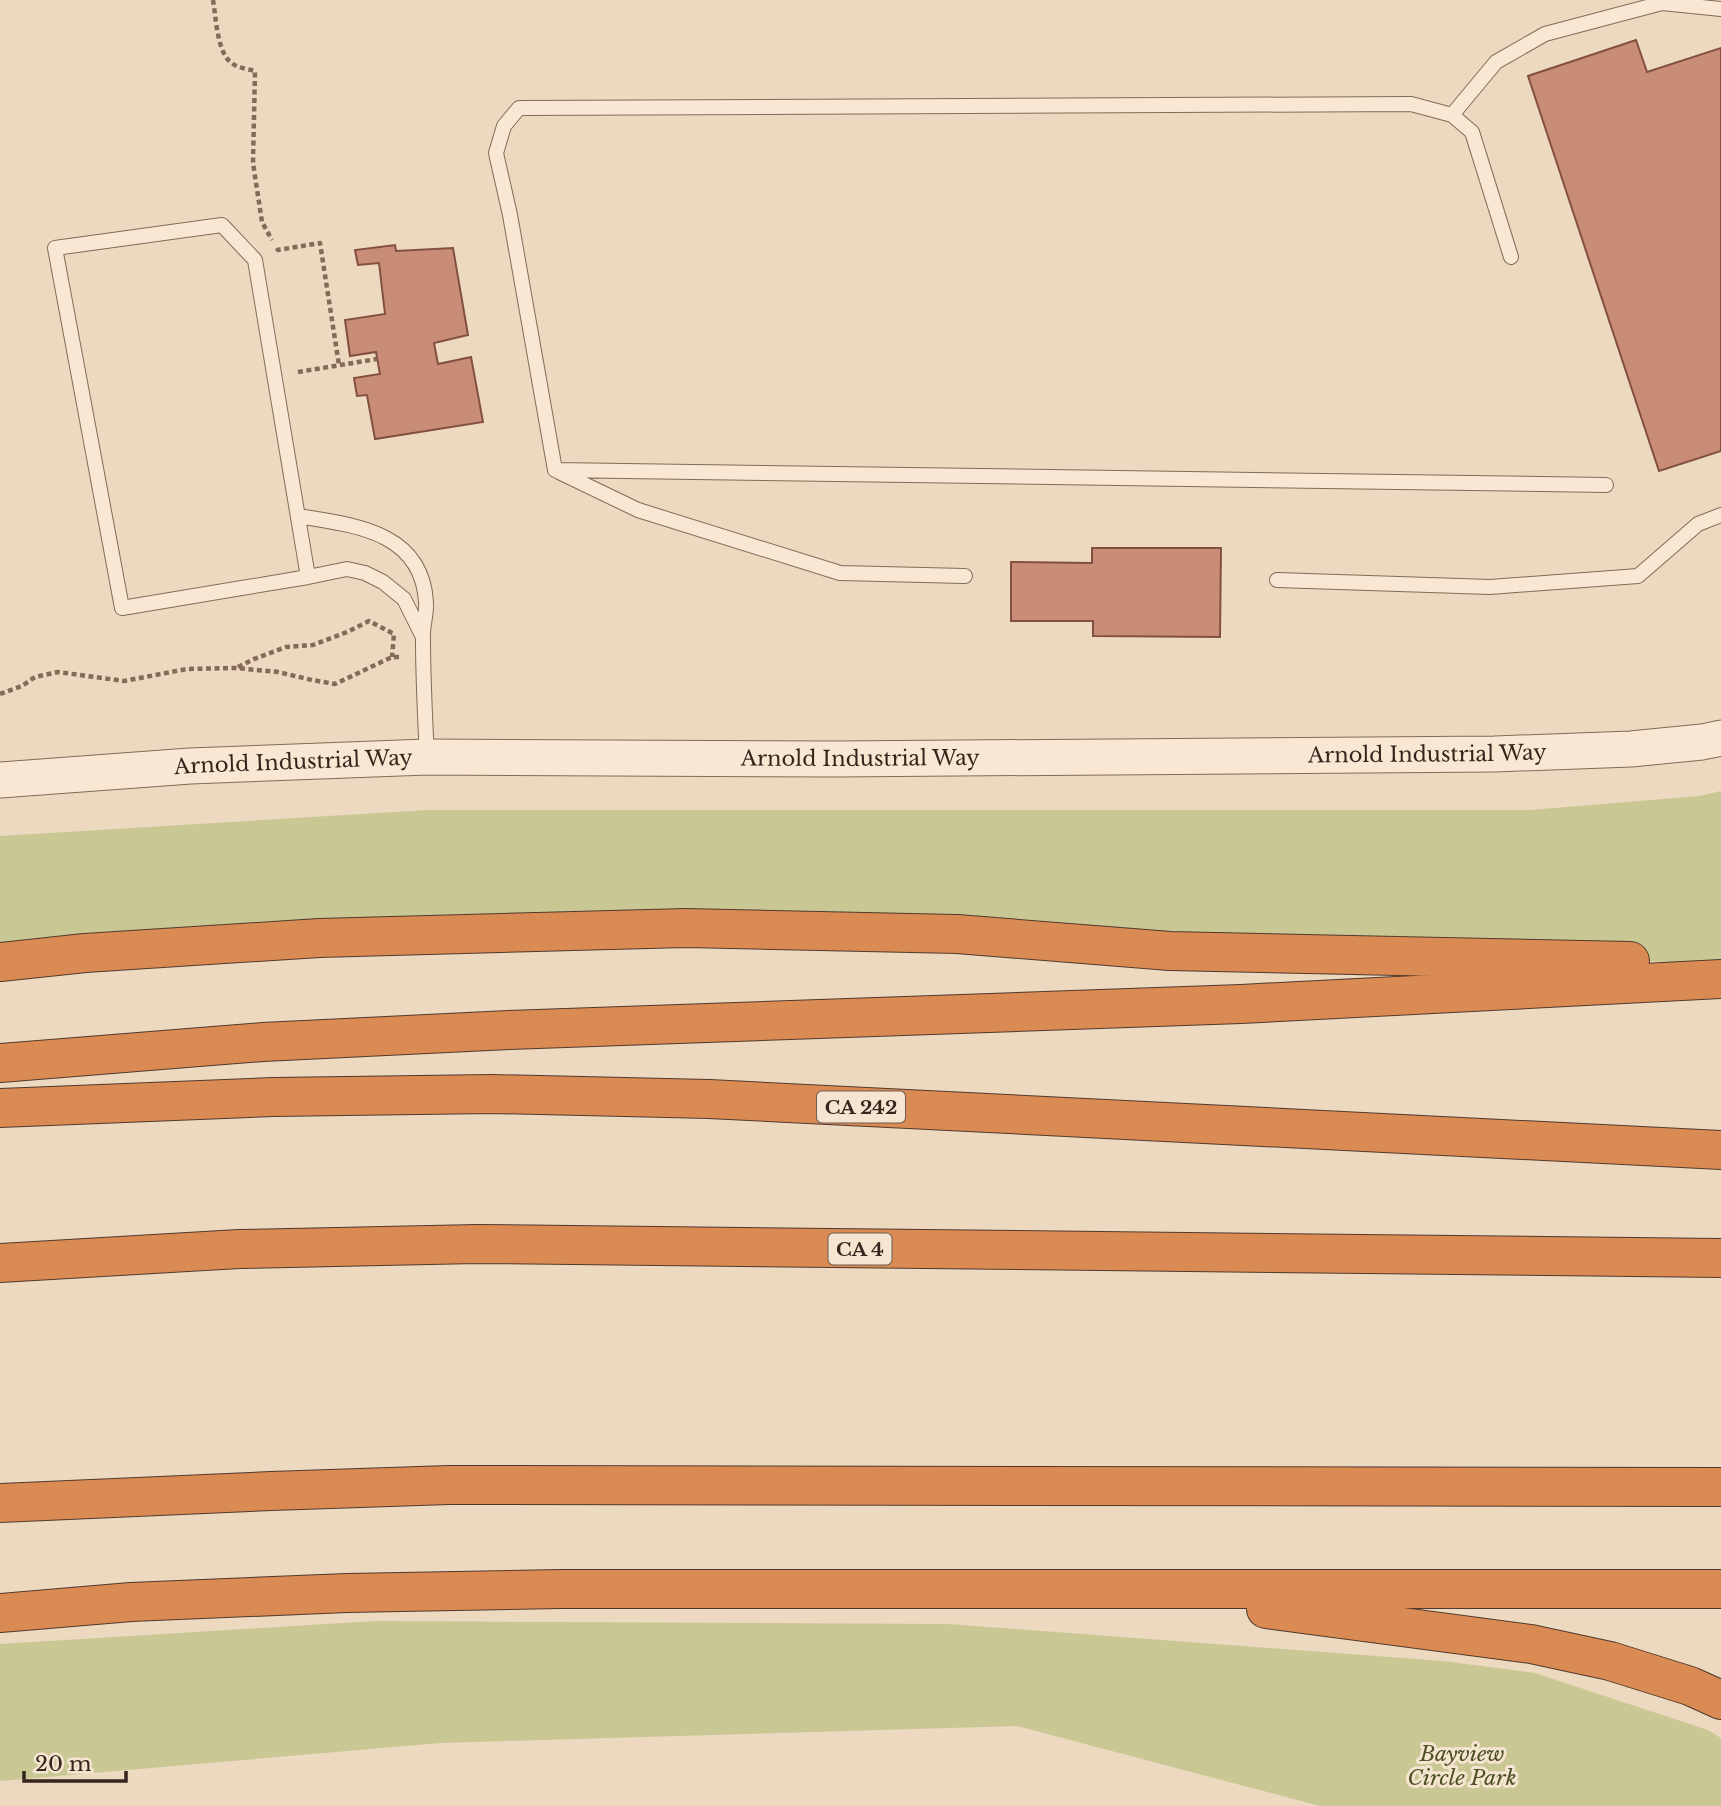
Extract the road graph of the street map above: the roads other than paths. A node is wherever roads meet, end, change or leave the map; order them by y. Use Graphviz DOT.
graph roads {
  1 [pos="1721,9"];
  2 [pos="1452,115"];
  3 [pos="1511,257"];
  4 [pos="555,470"];
  5 [pos="1606,485"];
  6 [pos="1721,515"];
  7 [pos="298,516"];
  8 [pos="965,576"];
  9 [pos="308,577"];
  10 [pos="1277,580"];
  11 [pos="422,636"];
  12 [pos="1721,738"];
  13 [pos="427,757"];
  14 [pos="0,780"];
  15 [pos="0,961"];
  16 [pos="1721,962"];
  17 [pos="1721,979"];
  18 [pos="0,1063"];
  19 [pos="0,1108"];
  20 [pos="1721,1150"];
  21 [pos="1721,1258"];
  22 [pos="0,1263"];
  23 [pos="1721,1487"];
  24 [pos="0,1503"];
  25 [pos="844,1589"];
  26 [pos="1721,1589"];
  27 [pos="0,1613"];
  28 [pos="1721,1700"];
  1 -- 2 [label="lane"];
  2 -- 3 [label="lane"];
  2 -- 4 [label="lane"];
  4 -- 5 [label="lane"];
  4 -- 8 [label="lane"];
  6 -- 10 [label="lane"];
  7 -- 9 [label="lane"];
  7 -- 9 [label="lane"];
  7 -- 11 [label="lane"];
  9 -- 11 [label="lane"];
  11 -- 13 [label="lane"];
  12 -- 13 [label="street, Arnold Industrial Way"];
  13 -- 14 [label="street, Arnold Industrial Way"];
  15 -- 16 [label="highway"];
  17 -- 18 [label="highway"];
  19 -- 20 [label="highway, CA 242"];
  21 -- 22 [label="highway, CA 4"];
  23 -- 24 [label="highway"];
  25 -- 26 [label="highway"];
  25 -- 27 [label="highway"];
  25 -- 28 [label="highway"];
}
